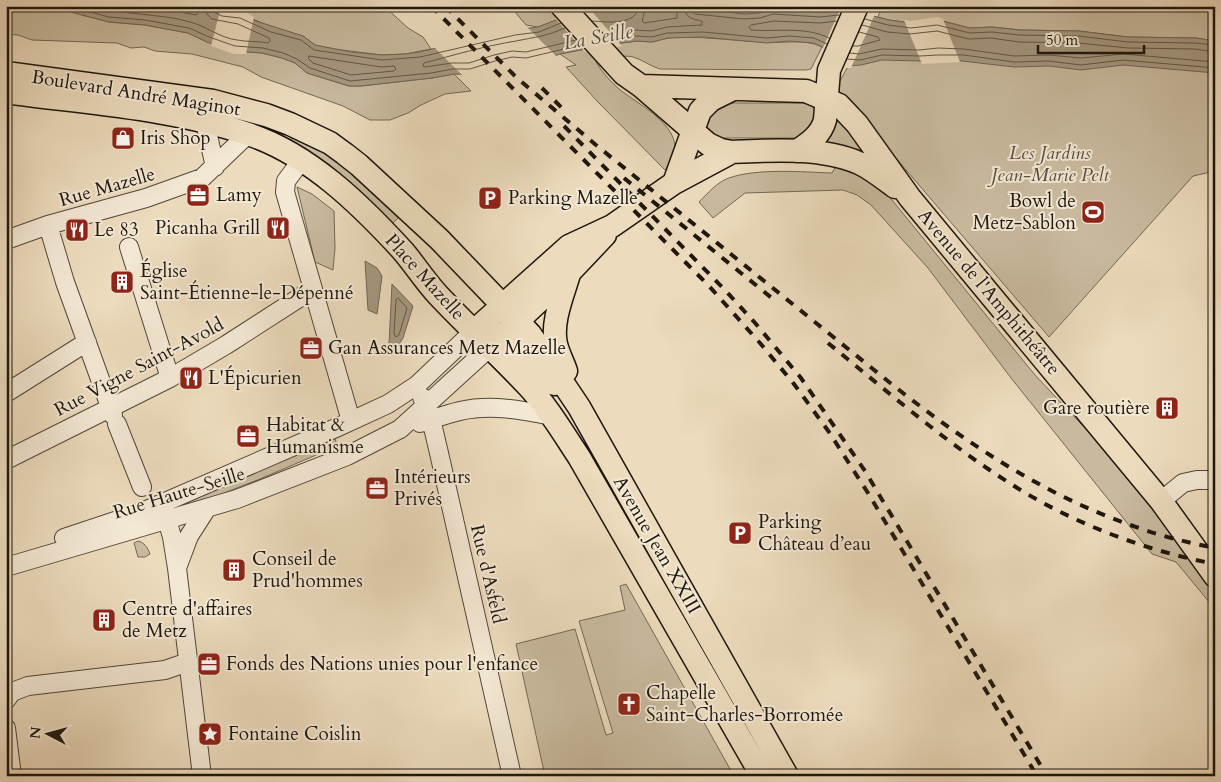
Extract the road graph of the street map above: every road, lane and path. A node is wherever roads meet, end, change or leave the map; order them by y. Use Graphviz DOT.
graph roads {
  1 [pos="562,6"];
  2 [pos="857,6"];
  3 [pos="6,73"];
  4 [pos="641,86"];
  5 [pos="732,89"];
  6 [pos="6,92"];
  7 [pos="816,94"];
  8 [pos="212,101"];
  9 [pos="266,115"];
  10 [pos="205,122"];
  11 [pos="692,132"];
  12 [pos="248,134"];
  13 [pos="797,151"];
  14 [pos="732,152"];
  15 [pos="301,161"];
  16 [pos="215,167"];
  17 [pos="674,183"];
  18 [pos="910,198"];
  19 [pos="48,225"];
  20 [pos="612,226"];
  21 [pos="6,240"];
  22 [pos="129,247"];
  23 [pos="570,273"];
  24 [pos="313,289"];
  25 [pos="495,327"];
  26 [pos="87,342"];
  27 [pos="170,378"];
  28 [pos="417,384"];
  29 [pos="6,394"];
  30 [pos="578,407"];
  31 [pos="428,413"];
  32 [pos="113,416"];
  33 [pos="552,416"];
  34 [pos="351,421"];
  35 [pos="6,460"];
  36 [pos="1215,480"];
  37 [pos="142,488"];
  38 [pos="1161,502"];
  39 [pos="162,503"];
  40 [pos="207,508"];
  41 [pos="168,520"];
  42 [pos="6,556"];
  43 [pos="6,567"];
  44 [pos="177,568"];
  45 [pos="1215,576"];
  46 [pos="188,662"];
  47 [pos="9,696"];
  48 [pos="6,728"];
  49 [pos="12,776"];
  50 [pos="202,776"];
  51 [pos="512,776"];
  52 [pos="762,776"];
  53 [pos="787,776"];
  1 -- 4 [label="main road"];
  2 -- 7 [label="main road"];
  3 -- 8 [label="main road, Boulevard André Maginot"];
  4 -- 5 [label="main road"];
  4 -- 11 [label="main road"];
  5 -- 7 [label="main road"];
  5 -- 11 [label="main road"];
  6 -- 10 [label="main road, Boulevard André Maginot"];
  7 -- 13 [label="main road"];
  7 -- 18 [label="main road, Avenue de l'Amphithéâtre"];
  8 -- 9 [label="main road, Boulevard André Maginot"];
  8 -- 10 [label="main road"];
  9 -- 12 [label="main road"];
  9 -- 25 [label="main road, Place Mazelle"];
  10 -- 12 [label="main road, Boulevard André Maginot"];
  10 -- 16 [label="street"];
  11 -- 14 [label="main road"];
  11 -- 17 [label="main road"];
  12 -- 15 [label="main road, Place Mazelle"];
  12 -- 16 [label="street, Rue Mazelle"];
  13 -- 14 [label="main road, Avenue de l'Amphithéâtre"];
  13 -- 18 [label="main road, Avenue de l'Amphithéâtre"];
  14 -- 17 [label="main road"];
  15 -- 24 [label="street"];
  15 -- 25 [label="main road, Place Mazelle"];
  16 -- 19 [label="street, Rue Mazelle"];
  17 -- 20 [label="main road"];
  18 -- 38 [label="main road, Avenue de l'Amphithéâtre"];
  19 -- 21 [label="street, Rue Mazelle"];
  19 -- 26 [label="street"];
  20 -- 23 [label="main road"];
  20 -- 25 [label="main road"];
  22 -- 27 [label="street"];
  23 -- 25 [label="main road"];
  23 -- 30 [label="main road"];
  24 -- 27 [label="street, Rue Vigne Saint-Avold"];
  24 -- 34 [label="street"];
  25 -- 28 [label="street, Place Mazelle"];
  25 -- 30 [label="main road, Avenue Jean XXIII"];
  25 -- 31 [label="street"];
  25 -- 33 [label="main road, Avenue Jean XXIII"];
  26 -- 29 [label="street"];
  26 -- 32 [label="street"];
  27 -- 32 [label="street, Rue Vigne Saint-Avold"];
  28 -- 31 [label="street, Rue d'Asfeld"];
  28 -- 34 [label="street, Place Mazelle"];
  30 -- 53 [label="main road, Avenue Jean XXIII"];
  31 -- 33 [label="street"];
  31 -- 40 [label="street, Rue Haute-Seille"];
  31 -- 51 [label="street, Rue d'Asfeld"];
  32 -- 35 [label="street, Rue Vigne Saint-Avold"];
  32 -- 37 [label="street"];
  33 -- 52 [label="main road, Avenue Jean XXIII"];
  34 -- 39 [label="street, Rue Haute-Seille"];
  36 -- 38 [label="street"];
  38 -- 45 [label="main road, Avenue de l'Amphithéâtre"];
  39 -- 41 [label="street"];
  39 -- 42 [label="street, Rue Haute-Seille"];
  40 -- 41 [label="street, Rue Haute-Seille"];
  40 -- 44 [label="street"];
  41 -- 43 [label="street, Rue Haute-Seille"];
  41 -- 44 [label="street"];
  44 -- 46 [label="street"];
  46 -- 47 [label="street"];
  46 -- 50 [label="street"];
  48 -- 49 [label="street"];
}
